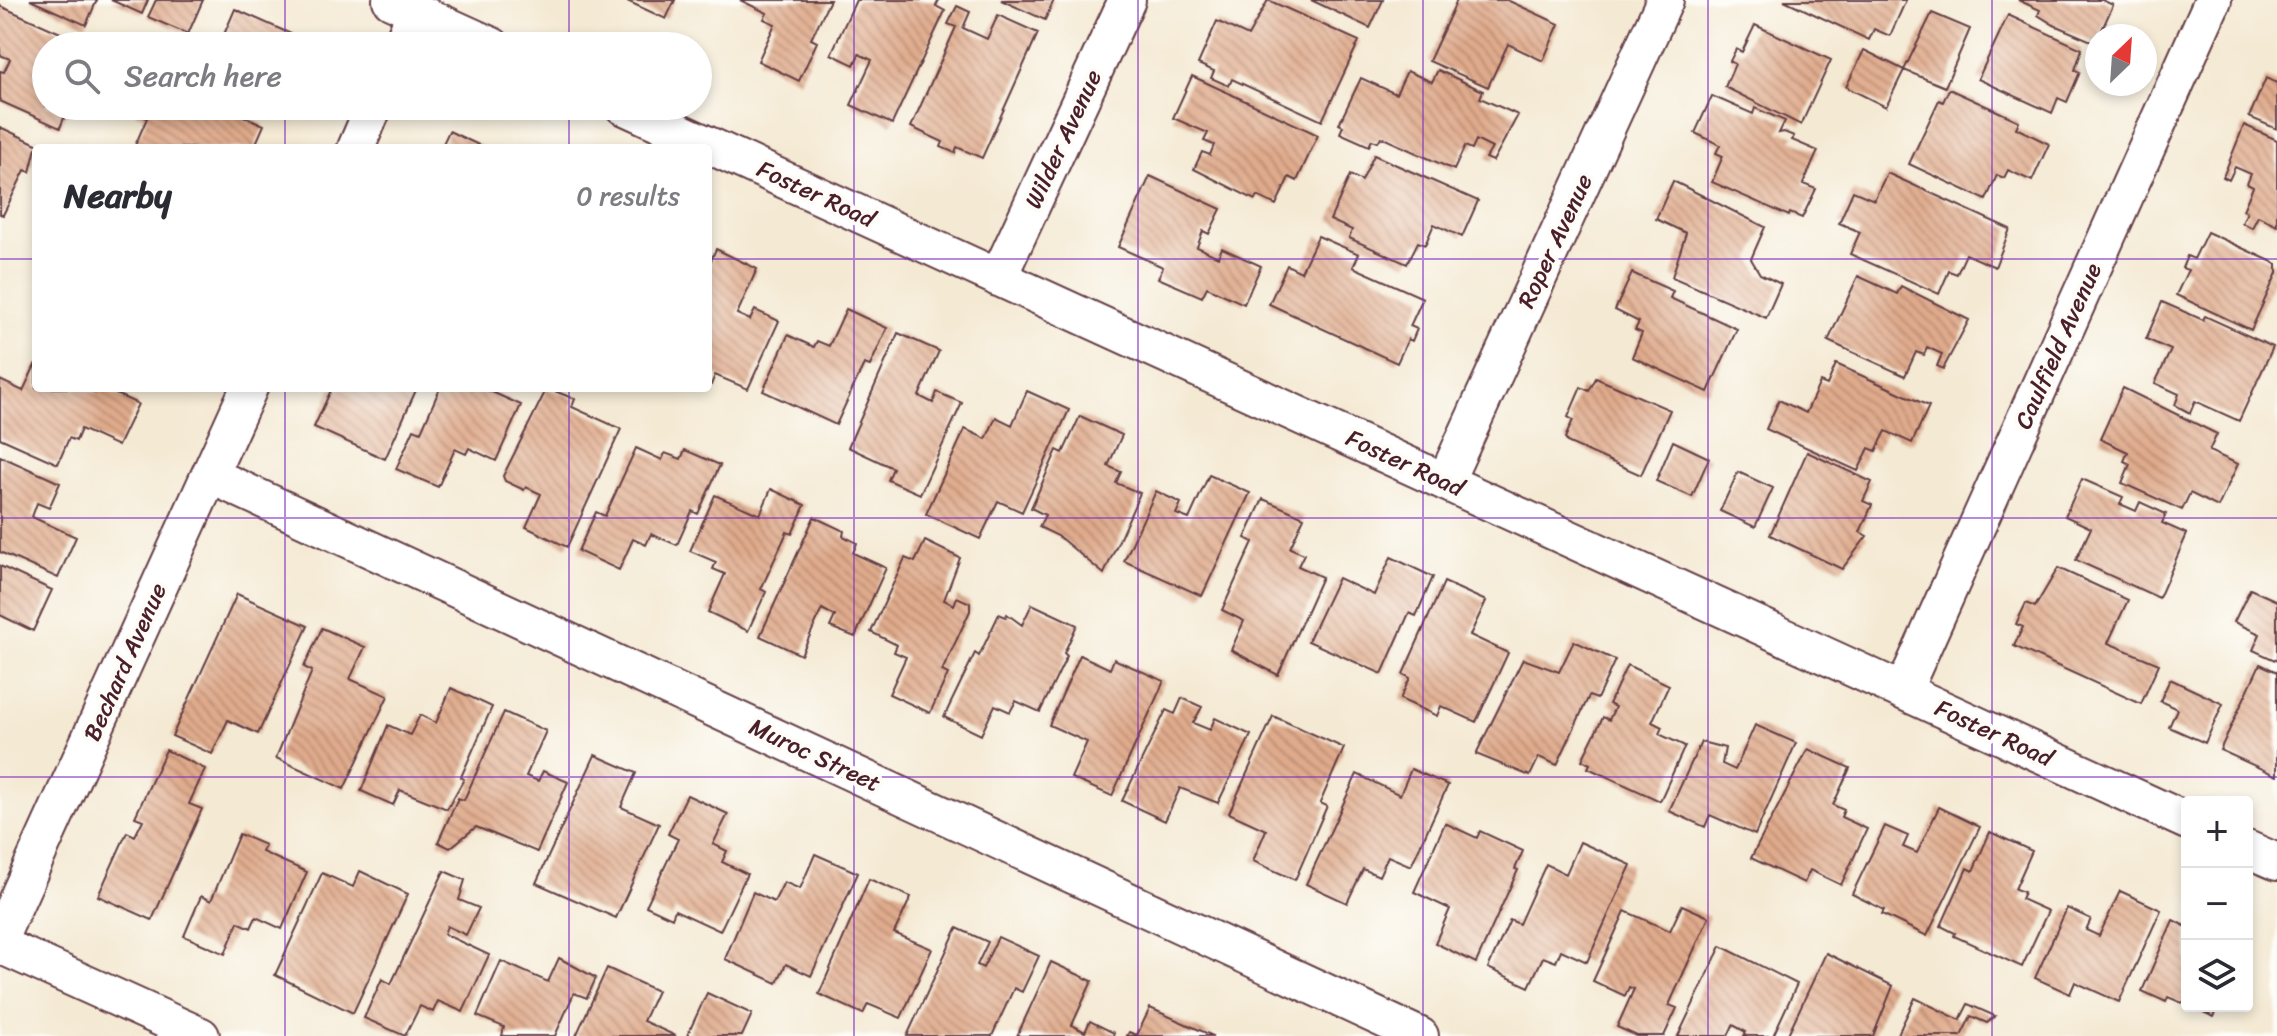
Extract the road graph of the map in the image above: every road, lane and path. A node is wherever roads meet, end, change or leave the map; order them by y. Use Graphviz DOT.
graph roads {
  1 [pos="1127,0"];
  2 [pos="1665,0"];
  3 [pos="2213,0"];
  4 [pos="404,6"];
  5 [pos="402,32"];
  6 [pos="461,32"];
  7 [pos="368,120"];
  8 [pos="654,120"];
  9 [pos="358,144"];
  10 [pos="706,144"];
  11 [pos="712,147"];
  12 [pos="998,278"];
  13 [pos="247,392"];
  14 [pos="210,475"];
  15 [pos="1445,482"];
  16 [pos="1903,691"];
  17 [pos="2181,818"];
  18 [pos="2253,852"];
  19 [pos="2277,862"];
  20 [pos="0,937"];
  21 [pos="0,945"];
  22 [pos="201,1036"];
  23 [pos="1420,1036"];
  1 -- 12 [label="street, Wilder Avenue"];
  2 -- 15 [label="street, Roper Avenue"];
  3 -- 16 [label="street, Caulfield Avenue"];
  4 -- 5 [label="street"];
  4 -- 6 [label="street"];
  7 -- 9 [label="street"];
  8 -- 10 [label="street, Foster Road"];
  11 -- 12 [label="street, Foster Road"];
  12 -- 15 [label="street, Foster Road"];
  13 -- 14 [label="street, Bechard Avenue"];
  14 -- 20 [label="street, Bechard Avenue"];
  14 -- 23 [label="street, Muroc Street"];
  15 -- 16 [label="street, Foster Road"];
  16 -- 17 [label="street, Foster Road"];
  18 -- 19 [label="street"];
  21 -- 22 [label="street"];
}
